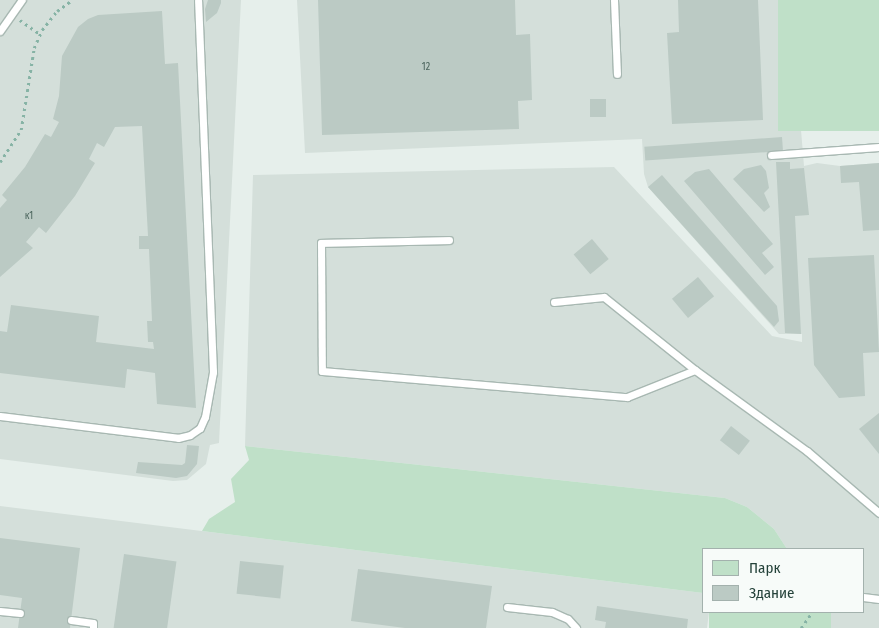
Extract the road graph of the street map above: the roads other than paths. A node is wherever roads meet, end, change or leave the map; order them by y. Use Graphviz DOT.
graph roads {
  1 [pos="22,0"];
  2 [pos="198,0"];
  3 [pos="614,0"];
  4 [pos="0,31"];
  5 [pos="617,74"];
  6 [pos="879,147"];
  7 [pos="771,155"];
  8 [pos="449,240"];
  9 [pos="554,302"];
  10 [pos="695,370"];
  11 [pos="0,416"];
  12 [pos="879,514"];
  13 [pos="864,597"];
  14 [pos="879,599"];
  15 [pos="507,607"];
  16 [pos="0,611"];
  17 [pos="20,613"];
  18 [pos="71,620"];
  19 [pos="93,628"];
  20 [pos="576,628"];
  1 -- 4 [label="lane"];
  2 -- 11 [label="lane"];
  3 -- 5 [label="lane"];
  6 -- 7 [label="lane"];
  8 -- 10 [label="lane"];
  9 -- 10 [label="lane"];
  10 -- 12 [label="lane"];
  13 -- 14 [label="lane"];
  15 -- 20 [label="lane"];
  16 -- 17 [label="lane"];
  18 -- 19 [label="lane"];
}
